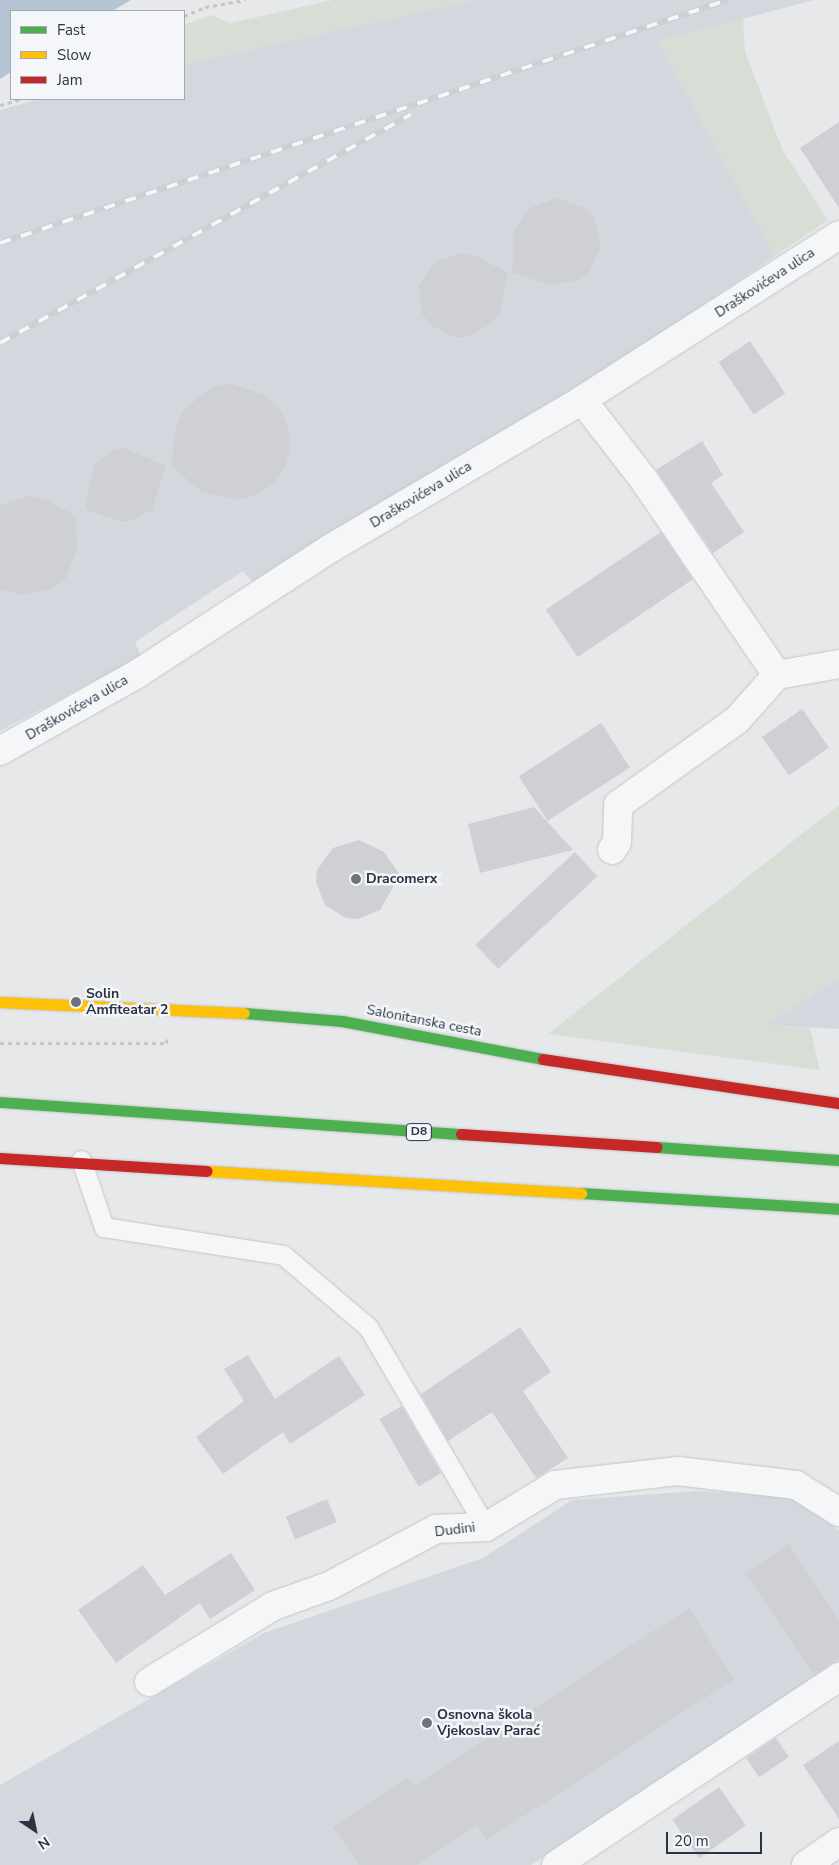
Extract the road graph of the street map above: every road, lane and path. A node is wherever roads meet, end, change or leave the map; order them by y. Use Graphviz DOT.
graph roads {
  1 [pos="245,0"];
  2 [pos="185,16"];
  3 [pos="18,100"];
  4 [pos="0,105"];
  5 [pos="839,235"];
  6 [pos="582,400"];
  7 [pos="839,664"];
  8 [pos="777,675"];
  9 [pos="0,751"];
  10 [pos="612,850"];
  11 [pos="0,1002"];
  12 [pos="174,1007"];
  13 [pos="0,1043"];
  14 [pos="0,1102"];
  15 [pos="839,1103"];
  16 [pos="1,1158"];
  17 [pos="81,1160"];
  18 [pos="839,1160"];
  19 [pos="839,1210"];
  20 [pos="839,1512"];
  21 [pos="486,1527"];
  22 [pos="839,1677"];
  23 [pos="149,1682"];
  24 [pos="839,1842"];
  25 [pos="556,1865"];
  26 [pos="806,1865"];
  1 -- 2 [label="path"];
  3 -- 4 [label="path"];
  5 -- 6 [label="street, Draškovićeva ulica"];
  6 -- 8 [label="street"];
  6 -- 9 [label="street, Draškovićeva ulica"];
  7 -- 8 [label="street"];
  8 -- 10 [label="street"];
  11 -- 12 [label="main road, Salonitanska cesta"];
  12 -- 13 [label="path"];
  12 -- 15 [label="main road, Salonitanska cesta"];
  14 -- 18 [label="main road, D8"];
  16 -- 17 [label="main road"];
  17 -- 19 [label="main road"];
  17 -- 21 [label="lane"];
  20 -- 21 [label="street, Dudini"];
  21 -- 23 [label="street, Dudini"];
  22 -- 25 [label="street"];
  24 -- 26 [label="street"];
}
